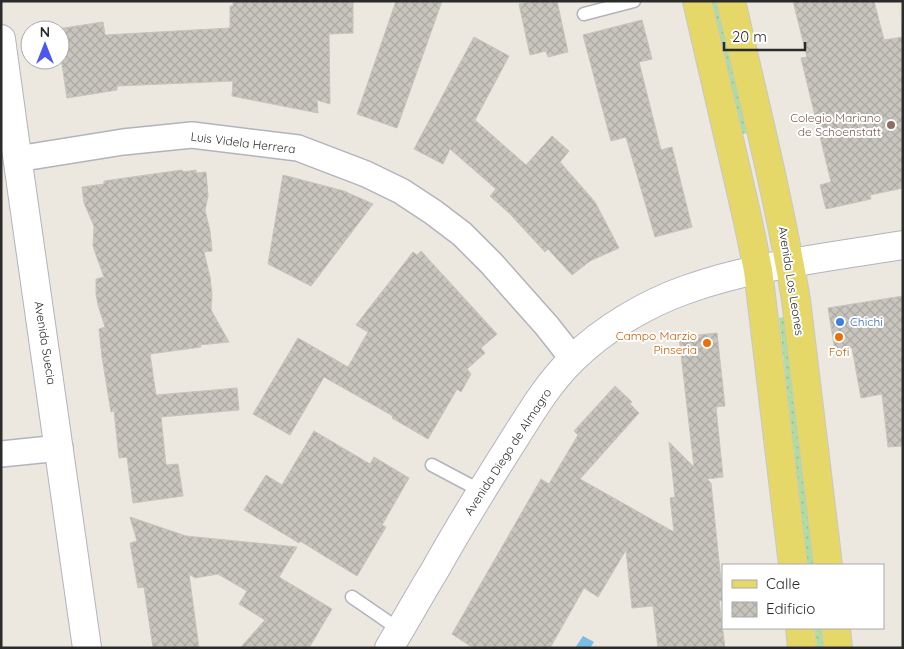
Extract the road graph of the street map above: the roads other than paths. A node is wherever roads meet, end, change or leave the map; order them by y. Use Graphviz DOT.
graph roads {
  1 [pos="634,1"];
  2 [pos="697,1"];
  3 [pos="731,1"];
  4 [pos="584,14"];
  5 [pos="1,38"];
  6 [pos="17,159"];
  7 [pos="903,245"];
  8 [pos="790,263"];
  9 [pos="758,270"];
  10 [pos="573,359"];
  11 [pos="60,448"];
  12 [pos="1,454"];
  13 [pos="432,466"];
  14 [pos="481,491"];
  15 [pos="792,564"];
  16 [pos="828,564"];
  17 [pos="352,597"];
  18 [pos="800,629"];
  19 [pos="836,629"];
  20 [pos="395,639"];
  21 [pos="87,648"];
  22 [pos="802,648"];
  23 [pos="838,648"];
  1 -- 4 [label="lane"];
  2 -- 9 [label="main road"];
  3 -- 8 [label="main road, Avenida Los Leones"];
  5 -- 6 [label="street, Avenida Suecia"];
  6 -- 10 [label="street, Luis Videla Herrera"];
  6 -- 11 [label="street, Avenida Suecia"];
  7 -- 8 [label="street, Avenida Diego de Almagro"];
  8 -- 9 [label="street, Avenida Diego de Almagro"];
  8 -- 16 [label="main road, Avenida Los Leones"];
  9 -- 10 [label="street, Avenida Diego de Almagro"];
  9 -- 15 [label="main road"];
  10 -- 14 [label="street, Avenida Diego de Almagro"];
  11 -- 12 [label="street"];
  11 -- 21 [label="street, Avenida Suecia"];
  13 -- 14 [label="lane"];
  14 -- 20 [label="street, Avenida Diego de Almagro"];
  17 -- 20 [label="lane"];
  18 -- 22 [label="main road"];
  19 -- 23 [label="main road"];
}
